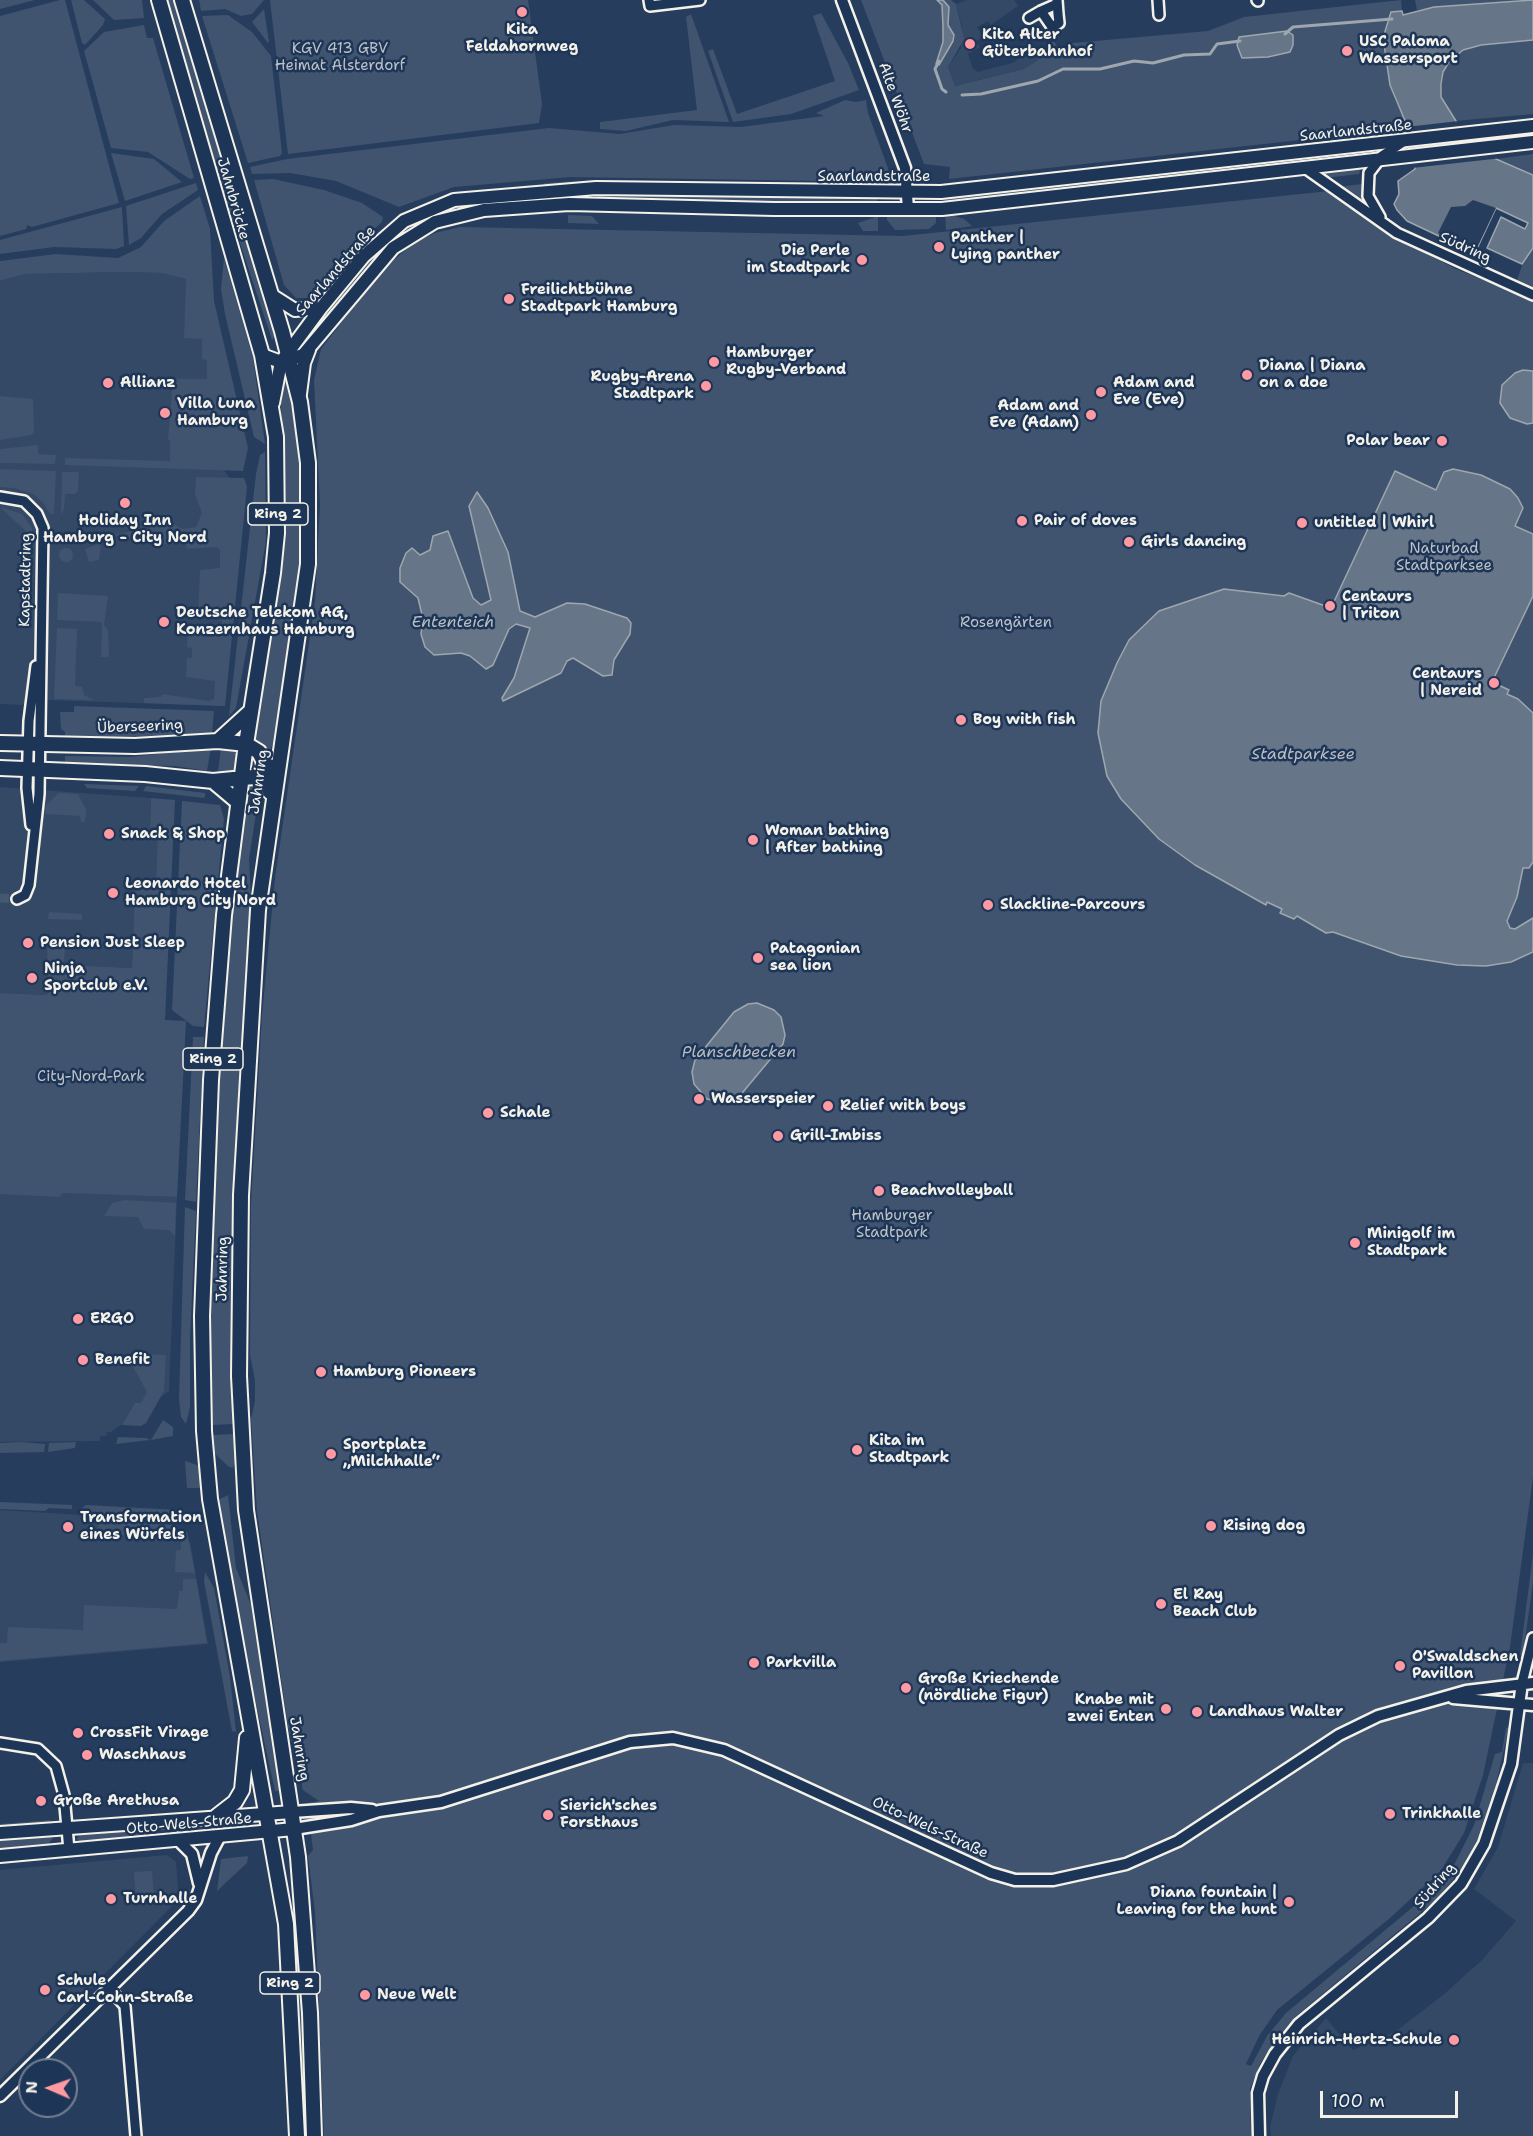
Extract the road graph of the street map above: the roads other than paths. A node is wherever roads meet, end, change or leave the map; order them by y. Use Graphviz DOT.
graph roads {
  1 [pos="159,0"];
  2 [pos="182,0"];
  3 [pos="649,0"];
  4 [pos="700,0"];
  5 [pos="842,0"];
  6 [pos="1158,0"];
  7 [pos="1057,2"];
  8 [pos="1041,11"];
  9 [pos="1159,15"];
  10 [pos="1029,18"];
  11 [pos="1533,126"];
  12 [pos="1408,140"];
  13 [pos="1533,142"];
  14 [pos="1377,160"];
  15 [pos="1305,168"];
  16 [pos="908,193"];
  17 [pos="908,210"];
  18 [pos="1387,226"];
  19 [pos="1533,295"];
  20 [pos="273,296"];
  21 [pos="321,308"];
  22 [pos="312,344"];
  23 [pos="262,355"];
  24 [pos="286,359"];
  25 [pos="300,402"];
  26 [pos="273,407"];
  27 [pos="0,497"];
  28 [pos="251,711"];
  29 [pos="218,741"];
  30 [pos="0,742"];
  31 [pos="34,744"];
  32 [pos="246,744"];
  33 [pos="280,749"];
  34 [pos="0,768"];
  35 [pos="34,770"];
  36 [pos="266,771"];
  37 [pos="241,780"];
  38 [pos="213,781"];
  39 [pos="238,802"];
  40 [pos="272,802"];
  41 [pos="17,899"];
  42 [pos="1533,1638"];
  43 [pos="1527,1683"];
  44 [pos="1446,1698"];
  45 [pos="1519,1705"];
  46 [pos="1533,1705"];
  47 [pos="248,1712"];
  48 [pos="0,1743"];
  49 [pos="379,1811"];
  50 [pos="292,1812"];
  51 [pos="267,1813"];
  52 [pos="217,1816"];
  53 [pos="68,1828"];
  54 [pos="294,1829"];
  55 [pos="271,1831"];
  56 [pos="0,1833"];
  57 [pos="220,1836"];
  58 [pos="177,1839"];
  59 [pos="69,1850"];
  60 [pos="0,1856"];
  61 [pos="200,1888"];
  62 [pos="110,1989"];
  63 [pos="0,2096"];
  64 [pos="136,2136"];
  65 [pos="297,2136"];
  66 [pos="314,2136"];
  67 [pos="1259,2136"];
  1 -- 23 [label="main road, Jahnbrücke / Ring 2"];
  2 -- 20 [label="main road, Jahnbrücke / Ring 2"];
  3 -- 4 [label="street"];
  5 -- 16 [label="street, Alte Wöhr"];
  6 -- 9 [label="street"];
  7 -- 8 [label="street"];
  7 -- 8 [label="street"];
  8 -- 10 [label="street"];
  11 -- 12 [label="main road, Saarlandstraße"];
  12 -- 14 [label="street"];
  12 -- 16 [label="main road, Saarlandstraße"];
  13 -- 14 [label="main road, Saarlandstraße"];
  14 -- 15 [label="main road, Saarlandstraße"];
  14 -- 18 [label="street, Südring"];
  15 -- 17 [label="main road, Saarlandstraße"];
  15 -- 18 [label="street, Südring"];
  16 -- 17 [label="street, Alte Wöhr"];
  16 -- 21 [label="main road, Saarlandstraße"];
  17 -- 22 [label="main road, Saarlandstraße"];
  18 -- 19 [label="street, Südring"];
  20 -- 21 [label="main road"];
  20 -- 24 [label="main road, Jahnbrücke / Ring 2"];
  21 -- 24 [label="main road, Saarlandstraße"];
  22 -- 24 [label="main road, Saarlandstraße"];
  22 -- 25 [label="main road"];
  23 -- 24 [label="main road"];
  23 -- 26 [label="main road, Jahnbrücke / Ring 2"];
  24 -- 25 [label="main road, Jahnbrücke / Ring 2"];
  24 -- 26 [label="main road, Saarlandstraße"];
  25 -- 33 [label="main road, Jahnring / Ring 2"];
  26 -- 28 [label="main road, Jahnring / Ring 2"];
  27 -- 31 [label="street, Kapstadtring"];
  28 -- 29 [label="main road"];
  28 -- 32 [label="main road, Jahnring / Ring 2"];
  29 -- 31 [label="main road, Überseering"];
  29 -- 32 [label="main road, Überseering"];
  30 -- 31 [label="main road, Überseering"];
  31 -- 35 [label="street, Kapstadtring"];
  32 -- 36 [label="main road"];
  32 -- 37 [label="main road, Jahnring / Ring 2"];
  33 -- 36 [label="main road"];
  33 -- 40 [label="main road, Jahnring / Ring 2"];
  34 -- 35 [label="main road"];
  35 -- 38 [label="main road"];
  35 -- 41 [label="street, Kapstadtring"];
  36 -- 37 [label="main road"];
  36 -- 40 [label="main road"];
  37 -- 38 [label="main road"];
  37 -- 39 [label="main road, Jahnring / Ring 2"];
  38 -- 39 [label="main road"];
  39 -- 47 [label="main road, Jahnring / Ring 2"];
  40 -- 50 [label="main road, Jahnring / Ring 2"];
  42 -- 43 [label="street, Südring"];
  43 -- 44 [label="street, Otto-Wels-Straße"];
  43 -- 45 [label="street, Südring"];
  44 -- 45 [label="street, Otto-Wels-Straße"];
  44 -- 49 [label="street, Otto-Wels-Straße"];
  45 -- 46 [label="street, Otto-Wels-Straße"];
  45 -- 67 [label="street, Südring"];
  47 -- 51 [label="main road, Jahnring / Ring 2"];
  47 -- 52 [label="main road"];
  48 -- 53 [label="street"];
  49 -- 50 [label="street, Otto-Wels-Straße"];
  49 -- 54 [label="street, Otto-Wels-Straße"];
  50 -- 51 [label="main road, Otto-Wels-Straße"];
  50 -- 54 [label="main road, Jahnring / Ring 2"];
  51 -- 52 [label="main road, Otto-Wels-Straße"];
  51 -- 55 [label="main road, Jahnring / Ring 2"];
  52 -- 53 [label="main road, Otto-Wels-Straße"];
  53 -- 56 [label="main road, Otto-Wels-Straße"];
  53 -- 59 [label="street"];
  54 -- 55 [label="main road, Otto-Wels-Straße"];
  54 -- 66 [label="main road, Jahnring / Ring 2"];
  55 -- 57 [label="main road, Otto-Wels-Straße"];
  55 -- 65 [label="main road, Jahnring / Ring 2"];
  57 -- 58 [label="main road, Otto-Wels-Straße"];
  57 -- 61 [label="street"];
  58 -- 59 [label="main road, Otto-Wels-Straße"];
  58 -- 61 [label="street"];
  59 -- 60 [label="main road, Otto-Wels-Straße"];
  61 -- 62 [label="street"];
  62 -- 63 [label="street"];
  62 -- 64 [label="street"];
}
